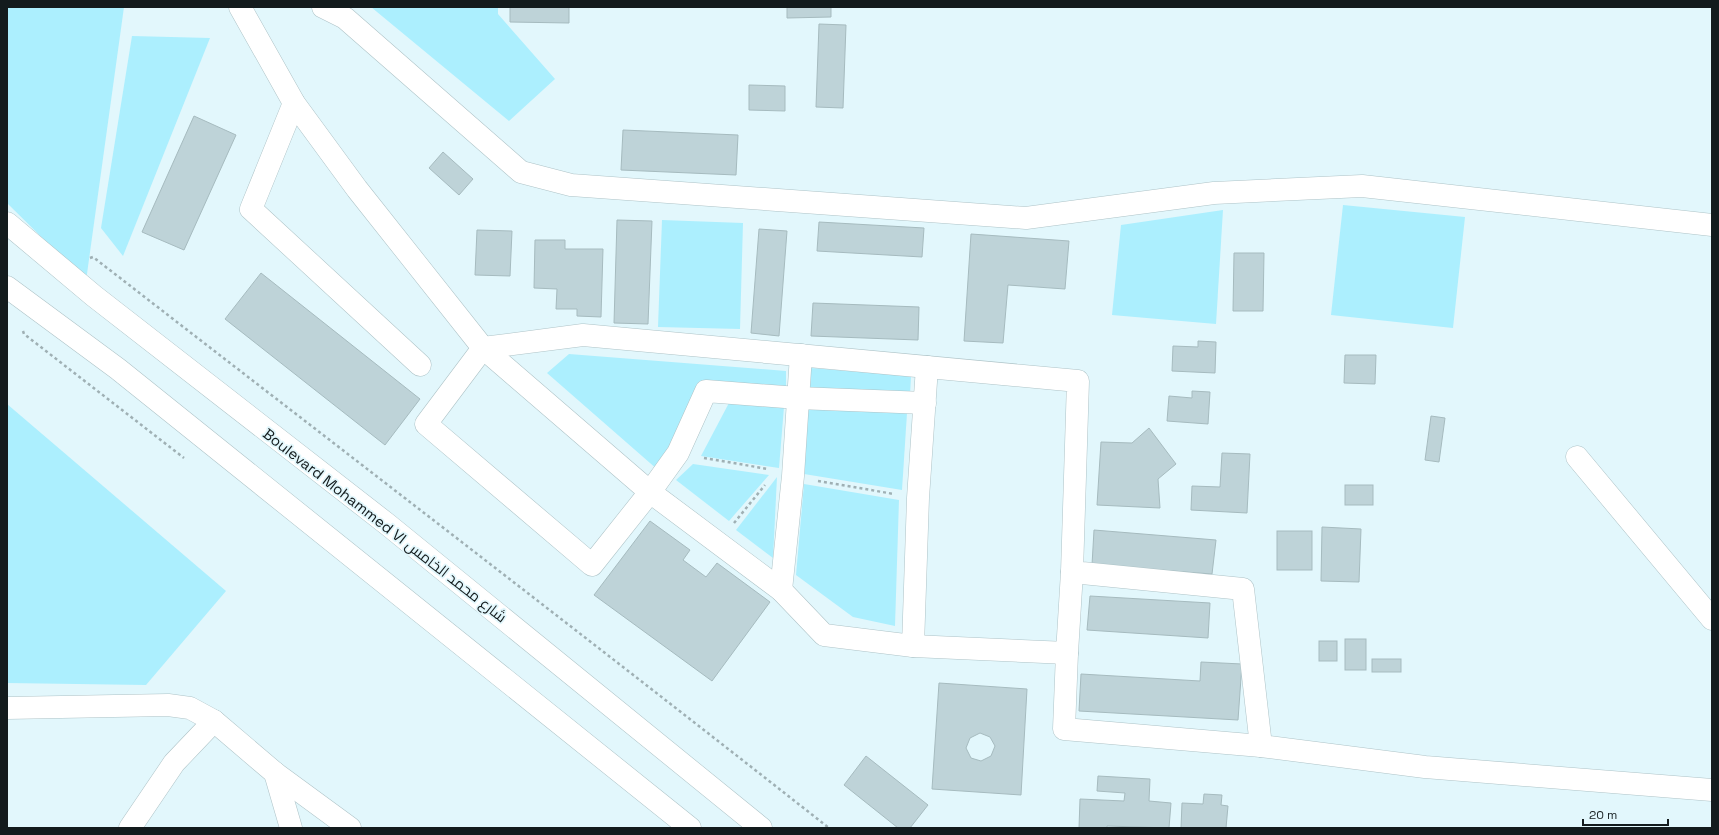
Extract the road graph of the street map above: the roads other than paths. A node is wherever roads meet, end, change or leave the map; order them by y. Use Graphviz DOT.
graph roads {
  1 [pos="240,7"];
  2 [pos="323,7"];
  3 [pos="294,103"];
  4 [pos="7,223"];
  5 [pos="1712,225"];
  6 [pos="7,288"];
  7 [pos="483,348"];
  8 [pos="801,355"];
  9 [pos="420,365"];
  10 [pos="927,367"];
  11 [pos="798,398"];
  12 [pos="925,403"];
  13 [pos="1577,457"];
  14 [pos="650,492"];
  15 [pos="1072,572"];
  16 [pos="781,590"];
  17 [pos="1712,619"];
  18 [pos="913,646"];
  19 [pos="1067,652"];
  20 [pos="7,708"];
  21 [pos="214,721"];
  22 [pos="1261,746"];
  23 [pos="275,773"];
  24 [pos="1712,790"];
  25 [pos="130,828"];
  26 [pos="291,828"];
  27 [pos="350,828"];
  28 [pos="690,828"];
  29 [pos="761,828"];
  1 -- 3 [label="street"];
  2 -- 5 [label="street"];
  3 -- 7 [label="street"];
  3 -- 9 [label="street"];
  4 -- 29 [label="street, Boulevard Mohammed VI شارع محمد الخامس"];
  6 -- 28 [label="street"];
  7 -- 8 [label="street"];
  7 -- 14 [label="street"];
  7 -- 14 [label="street"];
  8 -- 10 [label="street"];
  8 -- 11 [label="street"];
  10 -- 12 [label="street"];
  10 -- 15 [label="street"];
  11 -- 12 [label="street"];
  11 -- 14 [label="street"];
  11 -- 16 [label="street"];
  12 -- 18 [label="street"];
  13 -- 17 [label="street"];
  14 -- 16 [label="street"];
  15 -- 19 [label="street"];
  15 -- 22 [label="street"];
  16 -- 18 [label="street"];
  18 -- 19 [label="street"];
  19 -- 22 [label="street"];
  20 -- 21 [label="street"];
  21 -- 23 [label="street"];
  21 -- 25 [label="street"];
  22 -- 24 [label="street"];
  23 -- 26 [label="street"];
  23 -- 27 [label="street"];
}
